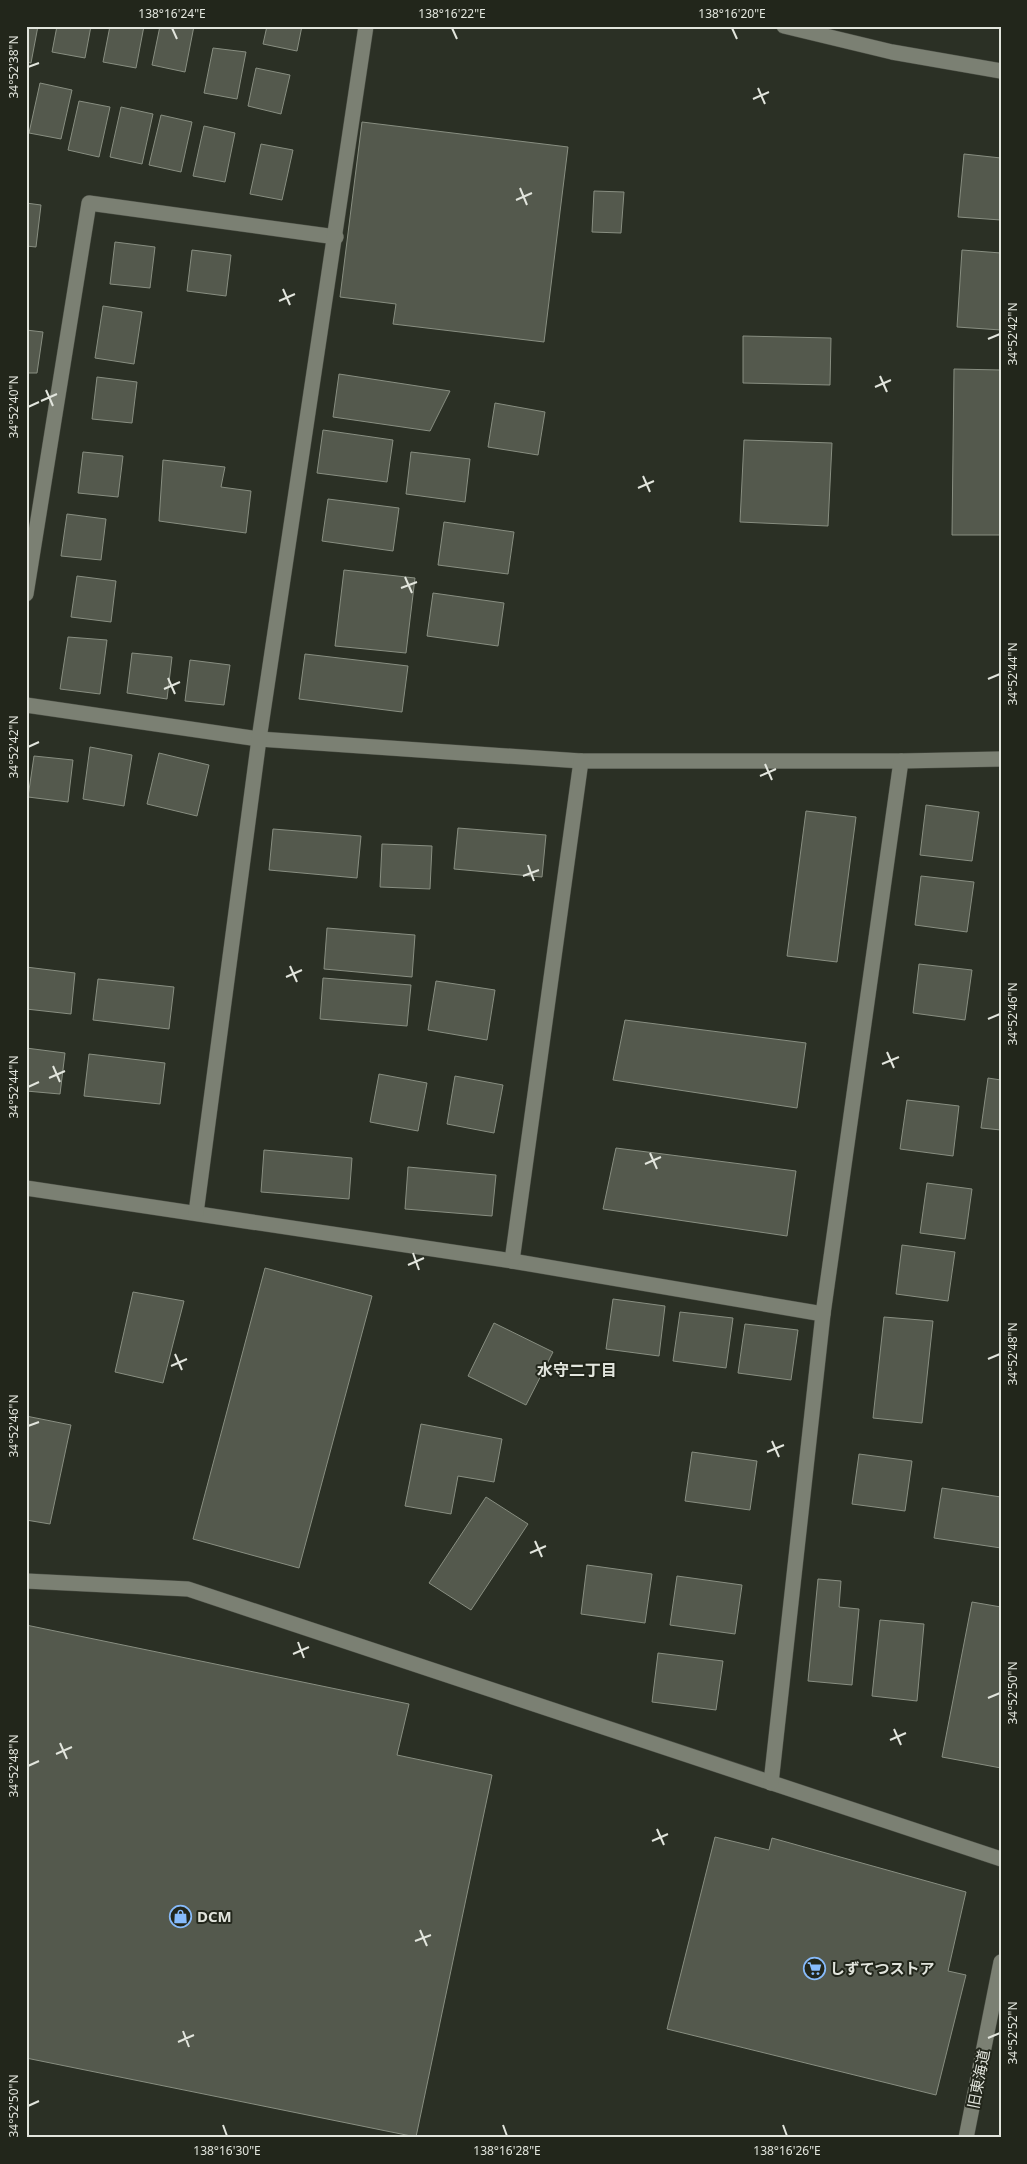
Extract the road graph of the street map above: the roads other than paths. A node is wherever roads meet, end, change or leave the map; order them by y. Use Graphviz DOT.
graph roads {
  1 [pos="366,26"];
  2 [pos="784,26"];
  3 [pos="1001,71"];
  4 [pos="336,238"];
  5 [pos="26,594"];
  6 [pos="26,705"];
  7 [pos="259,739"];
  8 [pos="1001,759"];
  9 [pos="581,761"];
  10 [pos="901,761"];
  11 [pos="26,1188"];
  12 [pos="196,1213"];
  13 [pos="512,1261"];
  14 [pos="823,1314"];
  15 [pos="26,1581"];
  16 [pos="771,1783"];
  17 [pos="1001,1859"];
  18 [pos="1001,1962"];
  19 [pos="966,2138"];
  1 -- 4 [label="street"];
  2 -- 3 [label="street"];
  4 -- 5 [label="street"];
  4 -- 7 [label="street"];
  6 -- 7 [label="street"];
  7 -- 9 [label="street"];
  7 -- 12 [label="street"];
  8 -- 10 [label="street"];
  9 -- 10 [label="street"];
  9 -- 13 [label="street"];
  10 -- 14 [label="street"];
  11 -- 12 [label="street"];
  12 -- 13 [label="street"];
  13 -- 14 [label="street"];
  14 -- 16 [label="street"];
  15 -- 16 [label="street"];
  16 -- 17 [label="street"];
  18 -- 19 [label="street, 旧東海道"];
}
